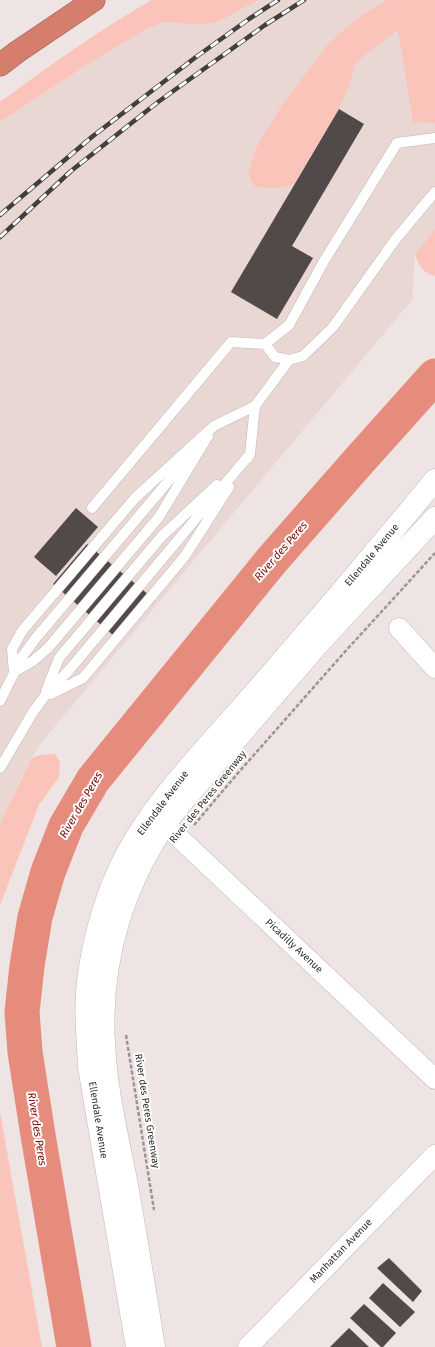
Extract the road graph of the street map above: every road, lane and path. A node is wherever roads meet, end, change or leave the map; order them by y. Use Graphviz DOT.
graph roads {
  1 [pos="94,0"];
  2 [pos="0,65"];
  3 [pos="435,138"];
  4 [pos="435,192"];
  5 [pos="265,344"];
  6 [pos="289,360"];
  7 [pos="255,406"];
  8 [pos="214,426"];
  9 [pos="250,454"];
  10 [pos="435,480"];
  11 [pos="92,508"];
  12 [pos="435,518"];
  13 [pos="435,553"];
  14 [pos="399,628"];
  15 [pos="435,668"];
  16 [pos="14,672"];
  17 [pos="44,697"];
  18 [pos="0,700"];
  19 [pos="0,768"];
  20 [pos="159,818"];
  21 [pos="182,839"];
  22 [pos="126,1031"];
  23 [pos="435,1079"];
  24 [pos="435,1155"];
  25 [pos="154,1215"];
  26 [pos="137,1347"];
  27 [pos="154,1347"];
  28 [pos="248,1347"];
  1 -- 2 [label="highway"];
  3 -- 5 [label="lane"];
  4 -- 6 [label="lane"];
  5 -- 6 [label="lane"];
  5 -- 11 [label="lane"];
  6 -- 7 [label="lane"];
  7 -- 8 [label="lane"];
  7 -- 9 [label="lane"];
  8 -- 16 [label="lane"];
  8 -- 16 [label="lane"];
  8 -- 16 [label="lane"];
  9 -- 17 [label="lane"];
  9 -- 17 [label="lane"];
  9 -- 17 [label="lane"];
  10 -- 20 [label="main road, Ellendale Avenue"];
  12 -- 20 [label="main road, Ellendale Avenue"];
  13 -- 21 [label="path, River des Peres Greenway"];
  14 -- 15 [label="street"];
  16 -- 18 [label="lane"];
  17 -- 19 [label="lane"];
  20 -- 21 [label="street, Picadilly Avenue"];
  20 -- 26 [label="main road, Ellendale Avenue"];
  20 -- 27 [label="main road, Ellendale Avenue"];
  21 -- 23 [label="street, Picadilly Avenue"];
  22 -- 25 [label="path, River des Peres Greenway"];
  24 -- 28 [label="street, Manhattan Avenue"];
}
